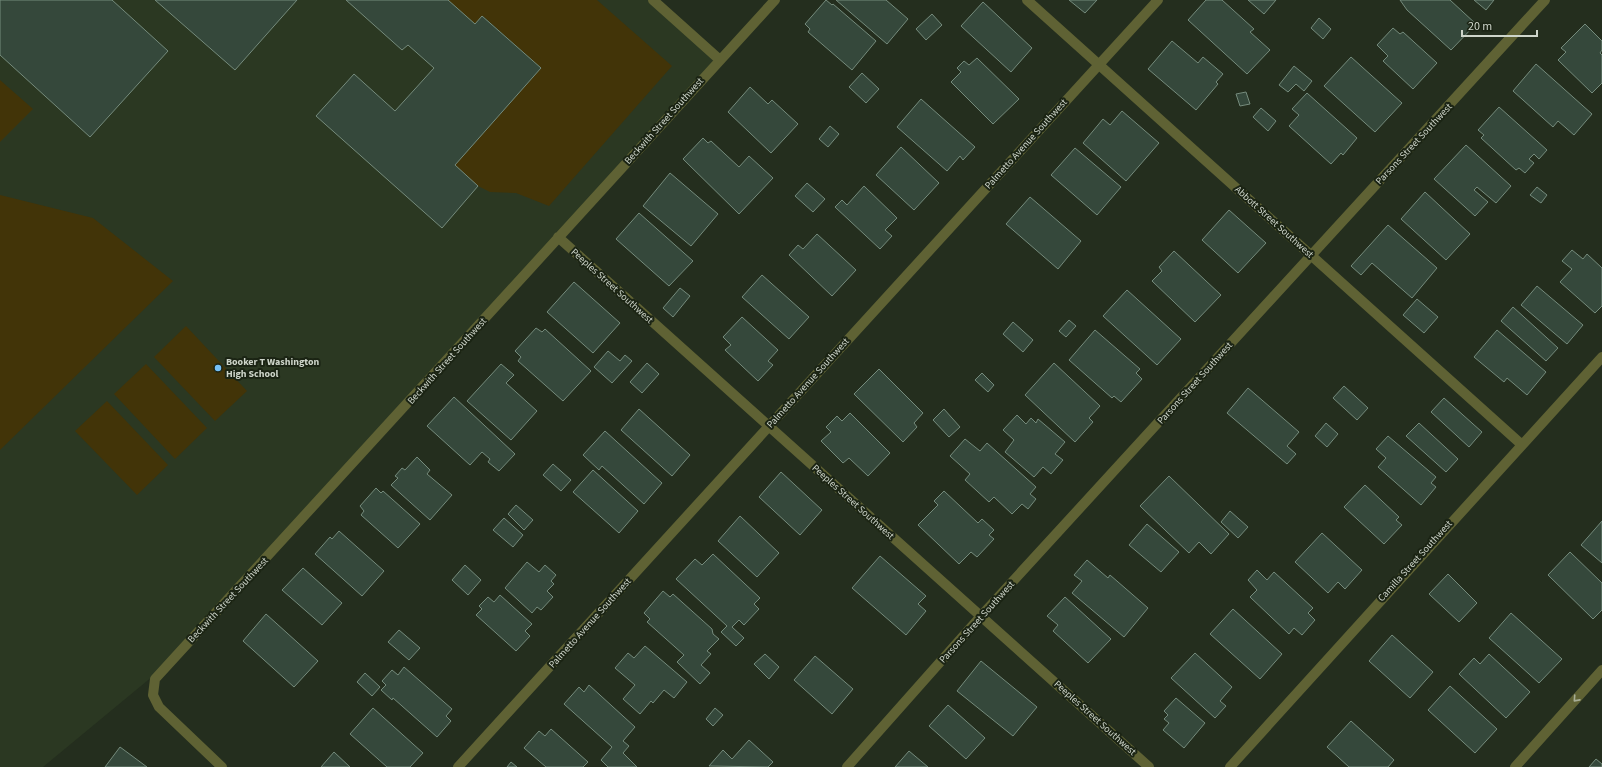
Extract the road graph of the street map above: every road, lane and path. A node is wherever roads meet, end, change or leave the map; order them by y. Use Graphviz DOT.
graph roads {
  1 [pos="653,0"];
  2 [pos="775,0"];
  3 [pos="1027,0"];
  4 [pos="1158,0"];
  5 [pos="1545,0"];
  6 [pos="720,60"];
  7 [pos="1099,64"];
  8 [pos="558,237"];
  9 [pos="1312,255"];
  10 [pos="1602,357"];
  11 [pos="769,426"];
  12 [pos="1522,444"];
  13 [pos="981,616"];
  14 [pos="1602,670"];
  15 [pos="222,767"];
  16 [pos="458,767"];
  17 [pos="847,767"];
  18 [pos="1149,767"];
  19 [pos="1230,767"];
  20 [pos="1515,767"];
  1 -- 6 [label="street"];
  2 -- 6 [label="street, Beckwith Street Southwest"];
  3 -- 7 [label="street, Abbott Street Southwest"];
  4 -- 7 [label="street, Palmetto Avenue Southwest"];
  5 -- 9 [label="street, Parsons Street Southwest"];
  6 -- 8 [label="street, Beckwith Street Southwest"];
  7 -- 9 [label="street, Abbott Street Southwest"];
  7 -- 11 [label="street, Palmetto Avenue Southwest"];
  8 -- 11 [label="street, Peeples Street Southwest"];
  8 -- 15 [label="street, Beckwith Street Southwest"];
  9 -- 12 [label="street, Abbott Street Southwest"];
  9 -- 13 [label="street, Parsons Street Southwest"];
  10 -- 12 [label="street, Camilla Street Southwest"];
  11 -- 13 [label="street, Peeples Street Southwest"];
  11 -- 16 [label="street, Palmetto Avenue Southwest"];
  12 -- 19 [label="street, Camilla Street Southwest"];
  13 -- 17 [label="street, Parsons Street Southwest"];
  13 -- 18 [label="street, Peeples Street Southwest"];
  14 -- 20 [label="street, one-way"];
}
